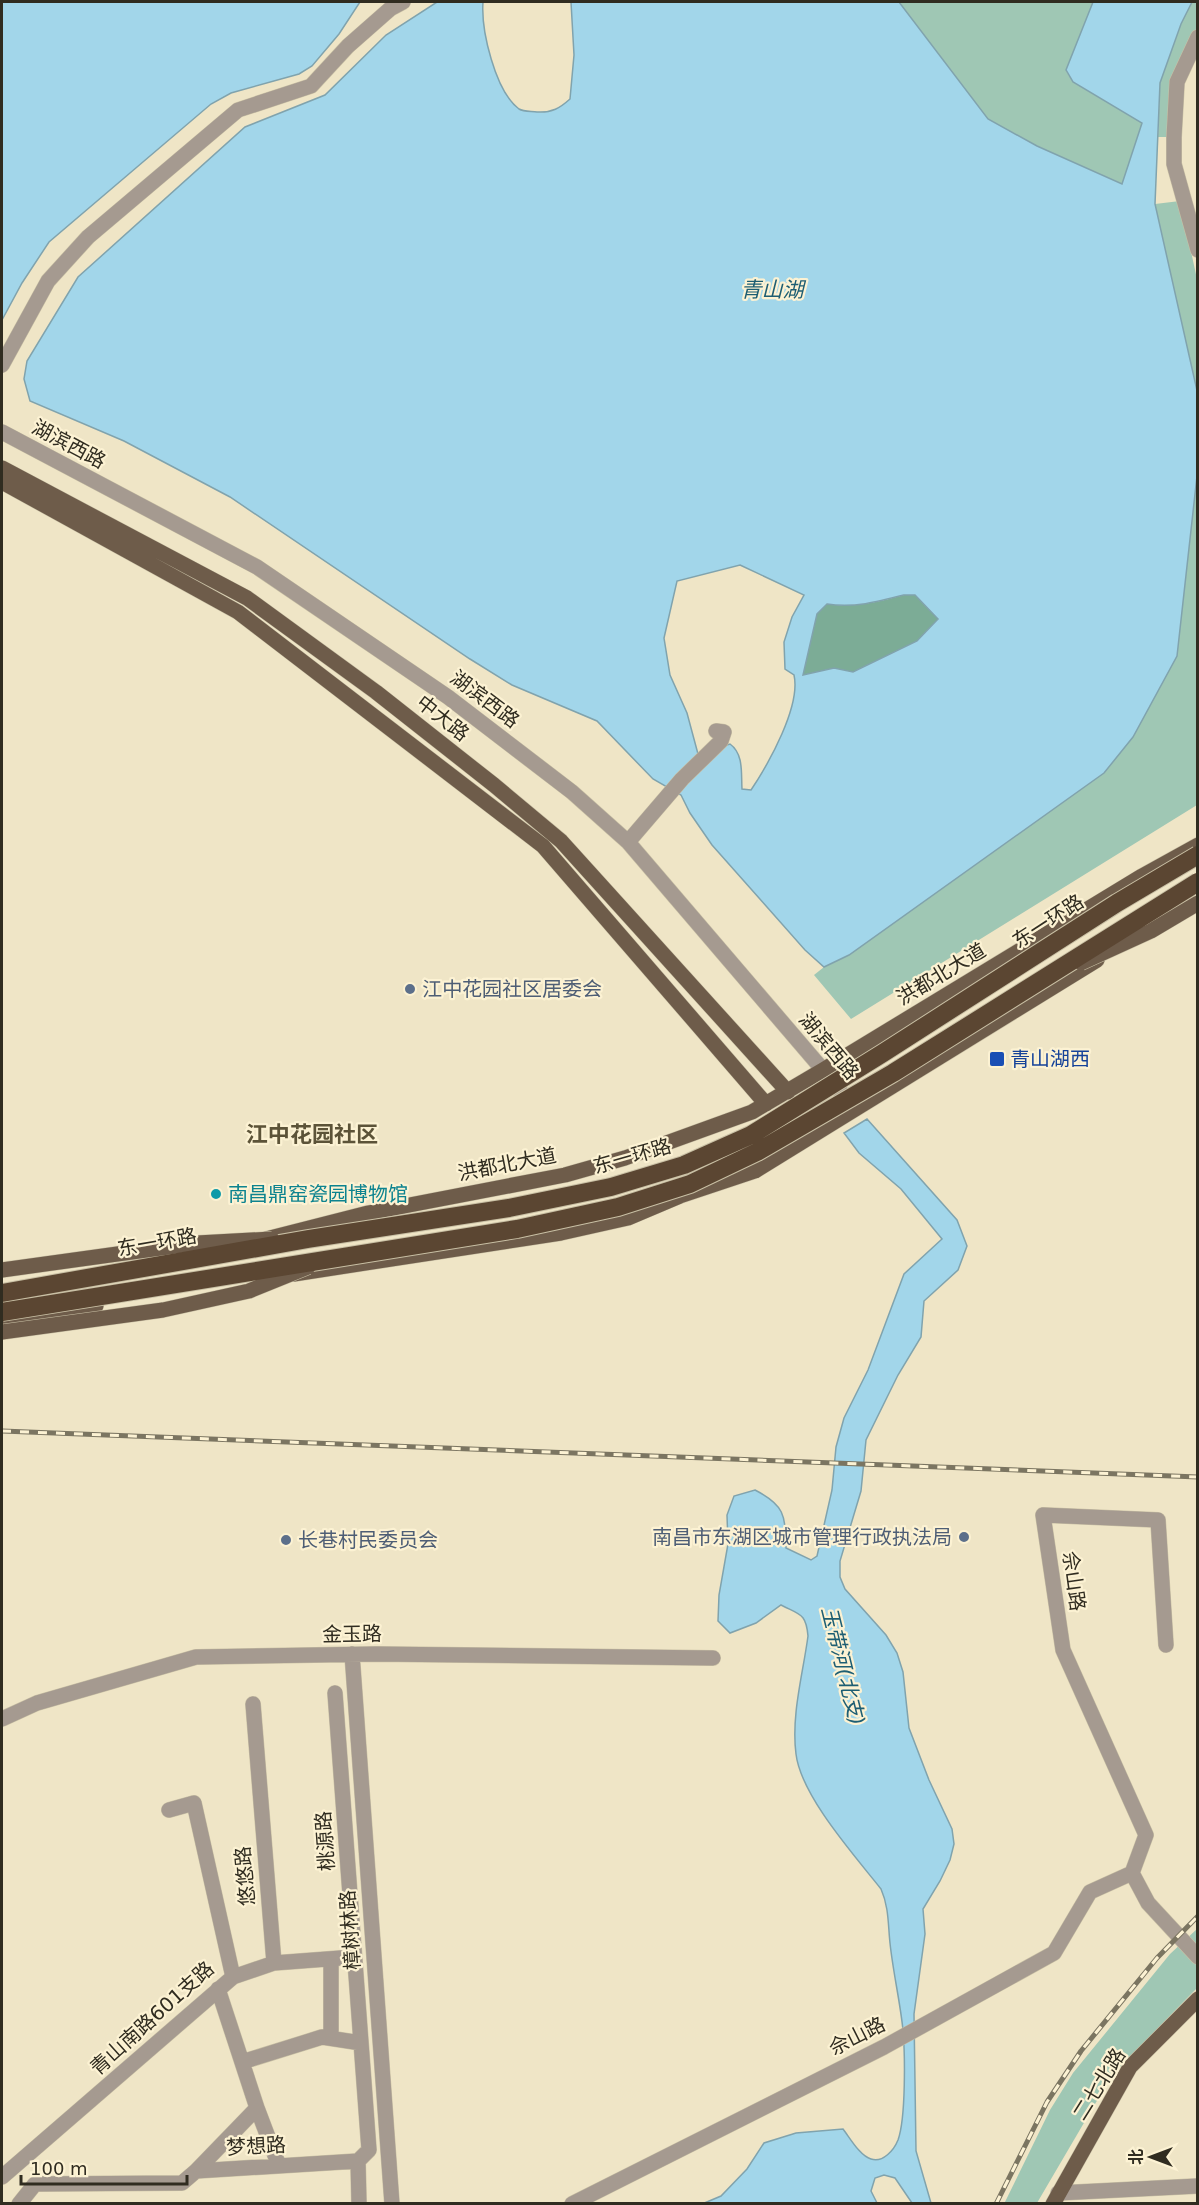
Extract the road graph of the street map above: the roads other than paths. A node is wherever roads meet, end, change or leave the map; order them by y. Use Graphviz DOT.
graph roads {
  1 [pos="403,2"];
  2 [pos="1197,37"];
  3 [pos="1197,249"];
  4 [pos="2,365"];
  5 [pos="2,432"];
  6 [pos="2,468"];
  7 [pos="2,482"];
  8 [pos="719,736"];
  9 [pos="627,842"];
  10 [pos="1196,853"];
  11 [pos="1197,882"];
  12 [pos="1197,898"];
  13 [pos="1197,903"];
  14 [pos="1032,985"];
  15 [pos="823,1070"];
  16 [pos="788,1092"];
  17 [pos="766,1104"];
  18 [pos="854,1110"];
  19 [pos="308,1239"];
  20 [pos="323,1261"];
  21 [pos="2,1270"];
  22 [pos="2,1286"];
  23 [pos="2,1293"];
  24 [pos="2,1312"];
  25 [pos="2,1323"];
  26 [pos="2,1332"];
  27 [pos="1166,1645"];
  28 [pos="352,1654"];
  29 [pos="713,1658"];
  30 [pos="335,1693"];
  31 [pos="253,1704"];
  32 [pos="2,1719"];
  33 [pos="169,1810"];
  34 [pos="1132,1873"];
  35 [pos="354,1957"];
  36 [pos="1197,1957"];
  37 [pos="331,1959"];
  38 [pos="274,1963"];
  39 [pos="232,1977"];
  40 [pos="218,1989"];
  41 [pos="1197,1999"];
  42 [pos="331,2038"];
  43 [pos="361,2043"];
  44 [pos="242,2062"];
  45 [pos="256,2108"];
  46 [pos="388,2159"];
  47 [pos="358,2161"];
  48 [pos="279,2166"];
  49 [pos="196,2171"];
  50 [pos="2,2177"];
  51 [pos="1197,2181"];
  52 [pos="1197,2186"];
  53 [pos="1057,2195"];
  54 [pos="19,2204"];
  55 [pos="359,2204"];
  56 [pos="392,2204"];
  57 [pos="572,2204"];
  1 -- 4 [label="street"];
  2 -- 3 [label="street"];
  5 -- 9 [label="street, 湖滨西路"];
  6 -- 16 [label="main road, 中大路"];
  7 -- 17 [label="main road, 中大路"];
  8 -- 9 [label="street"];
  9 -- 15 [label="street, 湖滨西路"];
  10 -- 15 [label="main road, 洪都北大道"];
  10 -- 19 [label="highway, 东一环路, bridge"];
  11 -- 14 [label="highway, bridge"];
  12 -- 18 [label="main road"];
  13 -- 14 [label="main road, bridge"];
  14 -- 20 [label="highway, bridge"];
  15 -- 16 [label="main road, 洪都北大道"];
  15 -- 18 [label="street, 湖滨西路"];
  16 -- 17 [label="main road, 洪都北大道"];
  17 -- 22 [label="main road, 洪都北大道"];
  18 -- 25 [label="main road"];
  19 -- 21 [label="main road, bridge"];
  19 -- 23 [label="highway, 东一环路, bridge"];
  20 -- 24 [label="highway, bridge"];
  20 -- 26 [label="main road, bridge"];
  27 -- 34 [label="street, 佘山路"];
  28 -- 29 [label="street, 金玉路"];
  28 -- 32 [label="street, 金玉路"];
  28 -- 46 [label="street, 樟树林路"];
  30 -- 35 [label="street, 桃源路"];
  31 -- 38 [label="street, 悠悠路"];
  33 -- 39 [label="street, 青山南路601支路"];
  34 -- 36 [label="street"];
  34 -- 57 [label="street, 佘山路"];
  35 -- 37 [label="street"];
  35 -- 43 [label="street, 桃源路"];
  37 -- 38 [label="street"];
  37 -- 42 [label="street"];
  38 -- 39 [label="street"];
  39 -- 40 [label="street, 青山南路601支路"];
  40 -- 44 [label="street"];
  40 -- 50 [label="street, 青山南路601支路"];
  41 -- 53 [label="main road, 二七北路"];
  42 -- 43 [label="street"];
  42 -- 44 [label="street"];
  43 -- 47 [label="street, 桃源路"];
  44 -- 45 [label="street"];
  45 -- 48 [label="street"];
  45 -- 49 [label="street"];
  46 -- 47 [label="street, 梦想路"];
  46 -- 56 [label="street, 樟树林路"];
  47 -- 48 [label="street, 梦想路"];
  47 -- 55 [label="street"];
  48 -- 49 [label="street, 梦想路"];
  49 -- 54 [label="street, 梦想路"];
  51 -- 53 [label="street"];
  52 -- 53 [label="street"];
}
